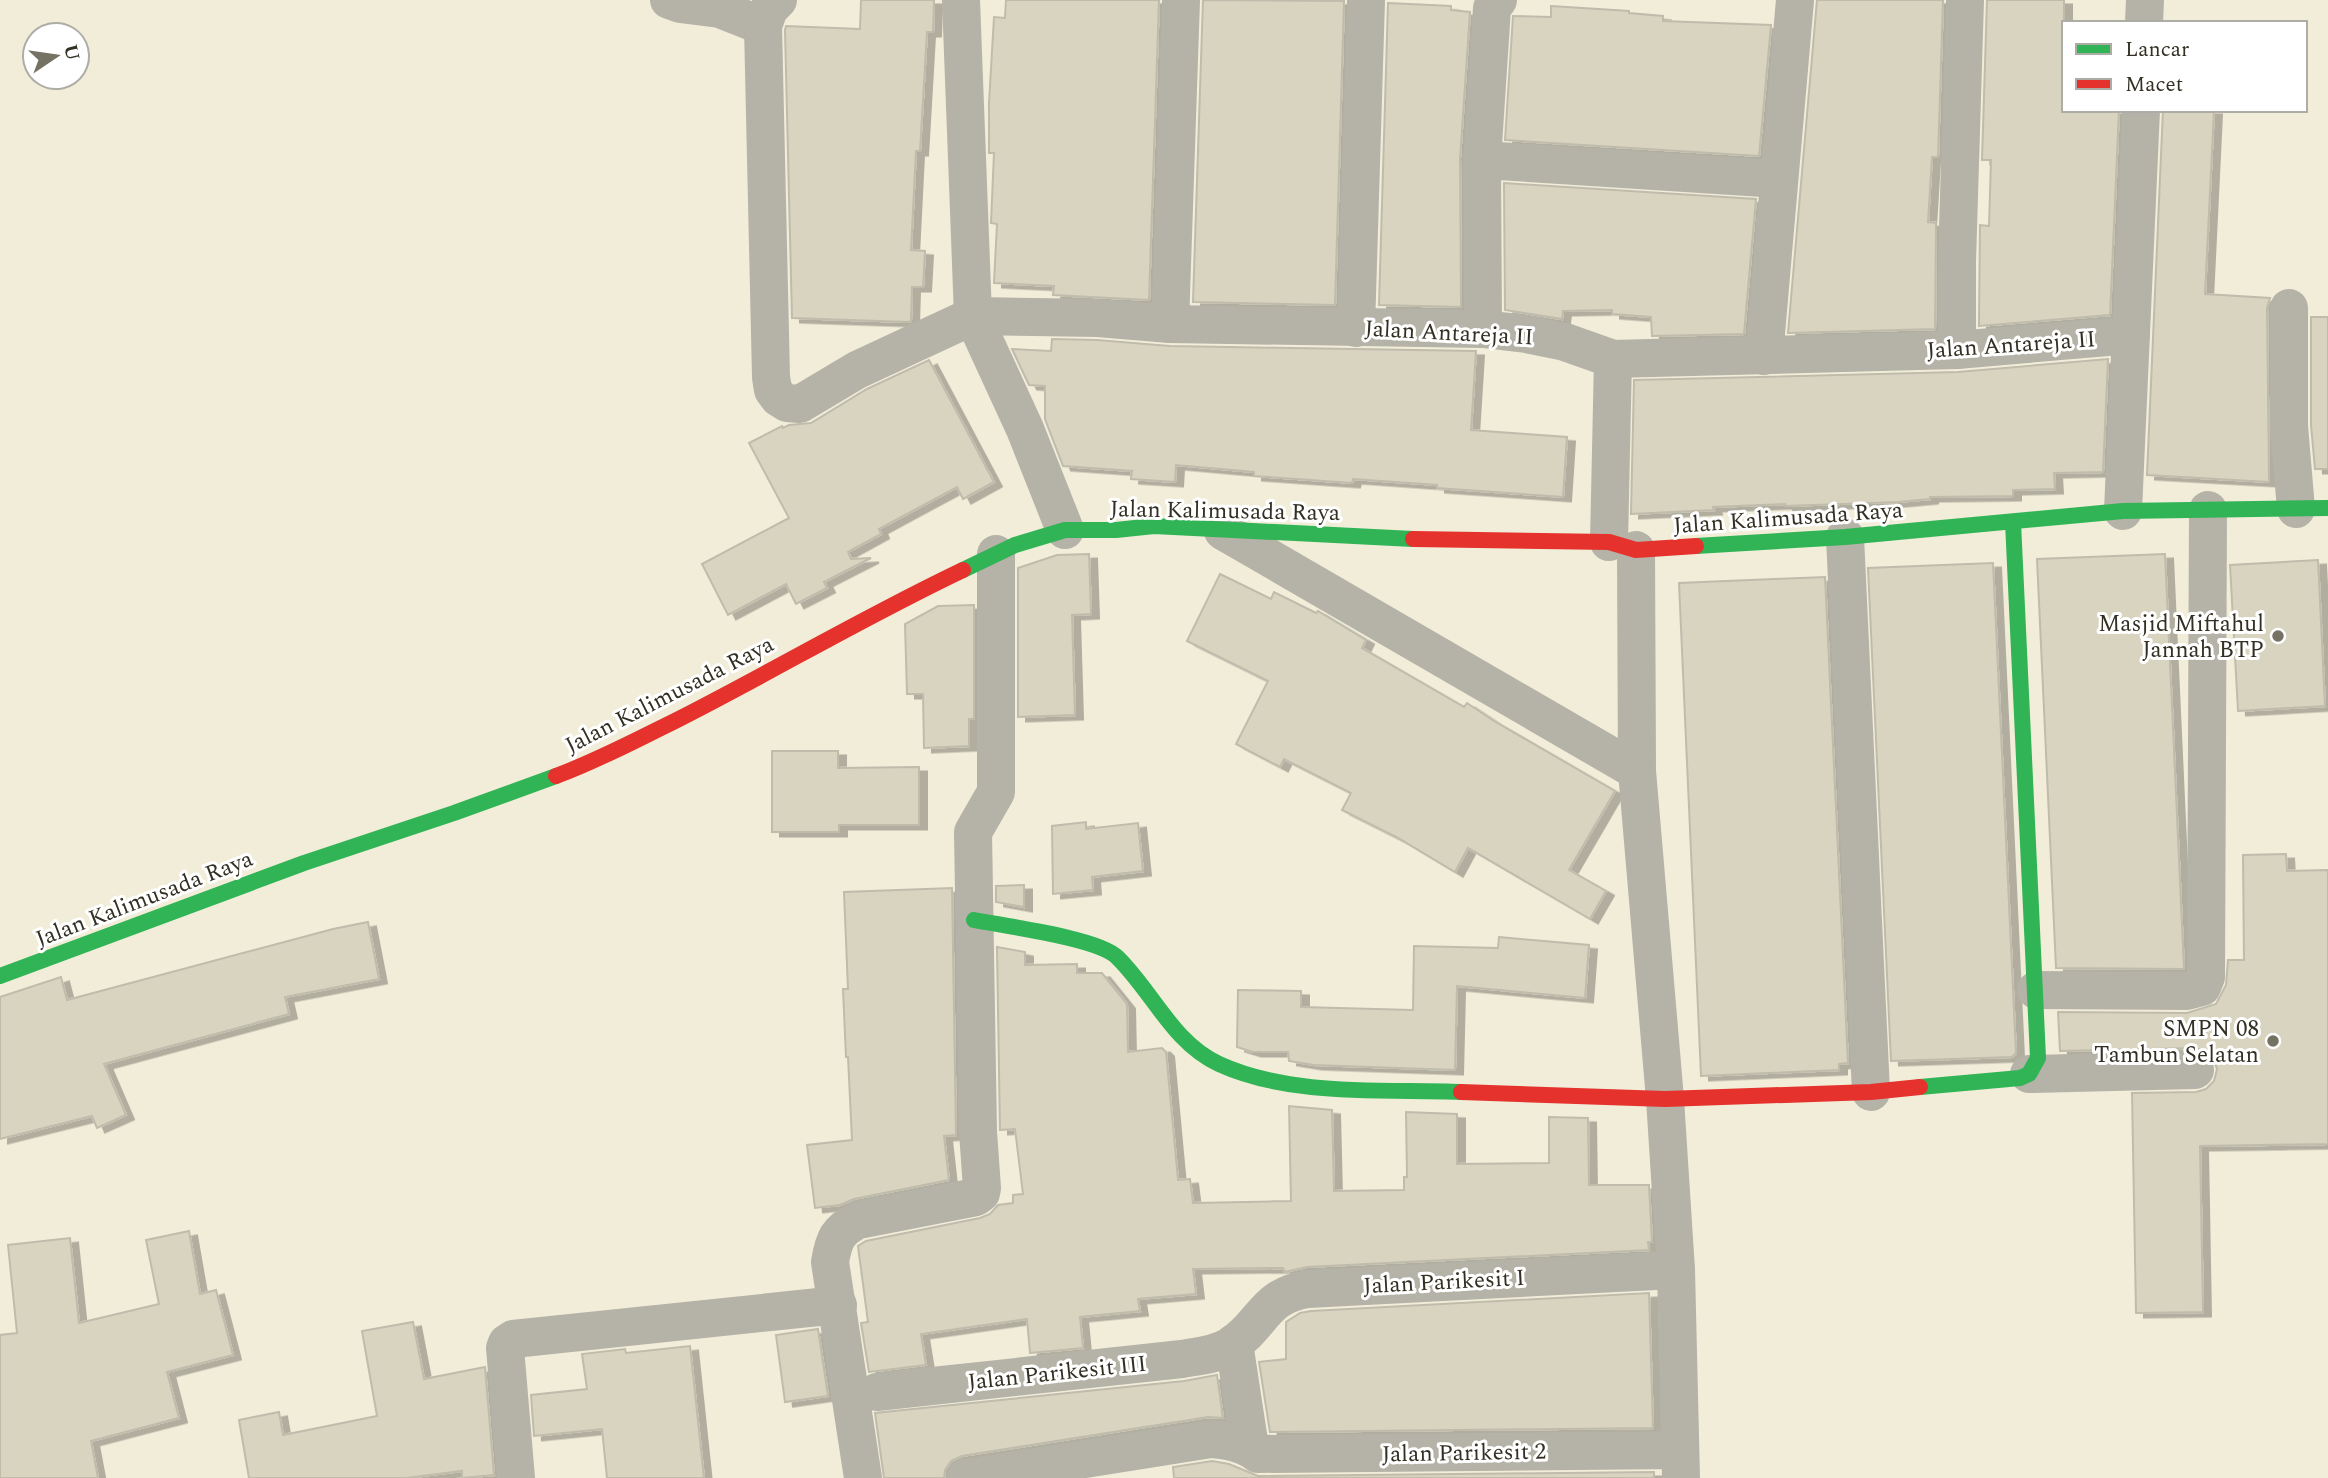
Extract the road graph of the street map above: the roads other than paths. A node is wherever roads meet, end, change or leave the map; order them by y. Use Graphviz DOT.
graph roads {
  1 [pos="669,0"];
  2 [pos="961,0"];
  3 [pos="1181,0"];
  4 [pos="1366,0"];
  5 [pos="1498,0"];
  6 [pos="1795,0"];
  7 [pos="1965,0"];
  8 [pos="2146,0"];
  9 [pos="771,13"];
  10 [pos="2144,21"];
  11 [pos="2141,112"];
  12 [pos="1482,160"];
  13 [pos="1779,179"];
  14 [pos="2289,308"];
  15 [pos="973,316"];
  16 [pos="1170,324"];
  17 [pos="1356,328"];
  18 [pos="1483,329"];
  19 [pos="2131,335"];
  20 [pos="1958,350"];
  21 [pos="1764,356"];
  22 [pos="1612,359"];
  23 [pos="2312,508"];
  24 [pos="2208,510"];
  25 [pos="2123,511"];
  26 [pos="2013,522"];
  27 [pos="1065,530"];
  28 [pos="1223,531"];
  29 [pos="1845,537"];
  30 [pos="1623,546"];
  31 [pos="996,554"];
  32 [pos="1637,771"];
  33 [pos="974,920"];
  34 [pos="0,976"];
  35 [pos="2036,990"];
  36 [pos="2195,1070"];
  37 [pos="2029,1074"];
  38 [pos="1871,1092"];
  39 [pos="1665,1099"];
  40 [pos="1676,1270"];
  41 [pos="838,1305"];
  42 [pos="1234,1343"];
  43 [pos="877,1392"];
  44 [pos="1250,1448"];
  45 [pos="1681,1464"];
  46 [pos="516,1478"];
  47 [pos="863,1478"];
  48 [pos="965,1478"];
  1 -- 9 [label="street"];
  2 -- 15 [label="street"];
  3 -- 16 [label="street"];
  4 -- 17 [label="street"];
  5 -- 12 [label="street"];
  6 -- 13 [label="street"];
  7 -- 20 [label="street"];
  8 -- 10 [label="street"];
  9 -- 15 [label="street"];
  11 -- 19 [label="street"];
  12 -- 13 [label="street"];
  12 -- 18 [label="street"];
  13 -- 21 [label="street"];
  14 -- 23 [label="street"];
  15 -- 16 [label="street, Jalan Antareja II"];
  15 -- 27 [label="street"];
  16 -- 17 [label="street, Jalan Antareja II"];
  17 -- 18 [label="street, Jalan Antareja II"];
  18 -- 22 [label="street, Jalan Antareja II"];
  19 -- 20 [label="street, Jalan Antareja II"];
  19 -- 25 [label="street"];
  20 -- 21 [label="street, Jalan Antareja II"];
  21 -- 22 [label="street, Jalan Antareja II"];
  22 -- 30 [label="street"];
  23 -- 24 [label="street, Jalan Kalimusada Raya"];
  24 -- 25 [label="street, Jalan Kalimusada Raya"];
  24 -- 35 [label="street"];
  25 -- 26 [label="street, Jalan Kalimusada Raya"];
  26 -- 29 [label="street, Jalan Kalimusada Raya"];
  26 -- 35 [label="street"];
  27 -- 28 [label="street, Jalan Kalimusada Raya"];
  27 -- 31 [label="street, Jalan Kalimusada Raya"];
  28 -- 30 [label="street, Jalan Kalimusada Raya"];
  28 -- 32 [label="street"];
  29 -- 30 [label="street, Jalan Kalimusada Raya"];
  29 -- 38 [label="street"];
  30 -- 32 [label="street"];
  31 -- 33 [label="street"];
  31 -- 34 [label="street, Jalan Kalimusada Raya"];
  32 -- 39 [label="street"];
  33 -- 39 [label="street"];
  33 -- 41 [label="street"];
  35 -- 37 [label="street"];
  36 -- 37 [label="street"];
  37 -- 38 [label="street"];
  38 -- 39 [label="street"];
  39 -- 40 [label="street"];
  40 -- 42 [label="street, Jalan Parikesit I"];
  40 -- 45 [label="street"];
  41 -- 46 [label="street"];
  41 -- 47 [label="street"];
  42 -- 43 [label="street, Jalan Parikesit III"];
  42 -- 44 [label="street"];
  44 -- 45 [label="street, Jalan Parikesit 2"];
  44 -- 48 [label="street, Jalan Parikesit 2"];
}
